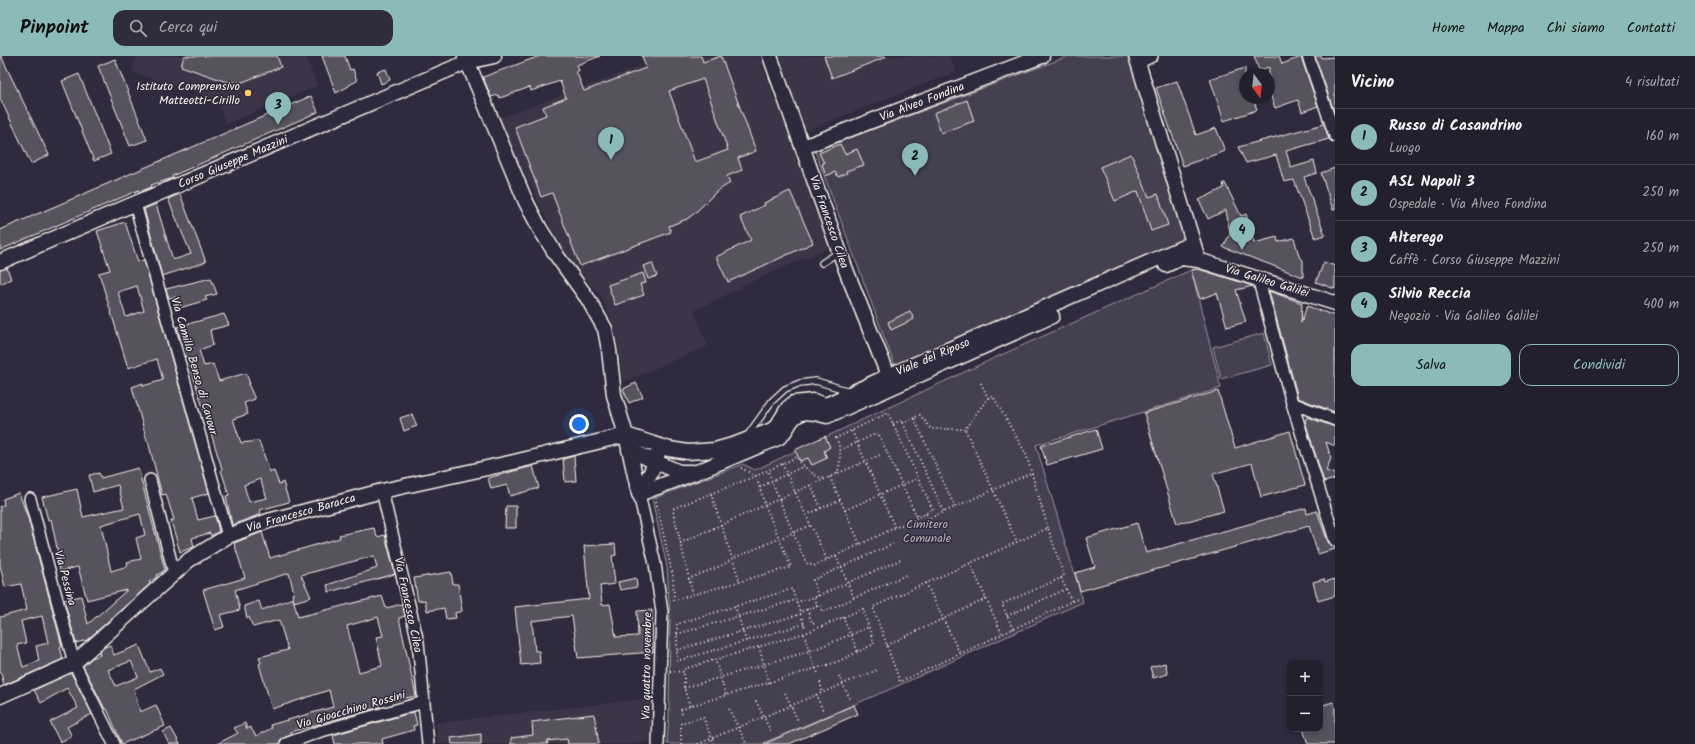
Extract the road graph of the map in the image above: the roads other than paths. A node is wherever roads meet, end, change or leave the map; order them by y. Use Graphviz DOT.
graph roads {
  1 [pos="494,56"];
  2 [pos="770,56"];
  3 [pos="1042,56"];
  4 [pos="1152,56"];
  5 [pos="1308,56"];
  6 [pos="466,59"];
  7 [pos="1137,59"];
  8 [pos="1335,136"];
  9 [pos="803,147"];
  10 [pos="135,204"];
  11 [pos="1193,243"];
  12 [pos="840,252"];
  13 [pos="1198,260"];
  14 [pos="0,262"];
  15 [pos="822,263"];
  16 [pos="1258,278"];
  17 [pos="1335,302"];
  18 [pos="891,382"];
  19 [pos="853,393"];
  20 [pos="1292,403"];
  21 [pos="1335,420"];
  22 [pos="626,435"];
  23 [pos="744,441"];
  24 [pos="658,445"];
  25 [pos="629,450"];
  26 [pos="678,450"];
  27 [pos="655,462"];
  28 [pos="669,468"];
  29 [pos="697,472"];
  30 [pos="150,480"];
  31 [pos="382,491"];
  32 [pos="639,494"];
  33 [pos="30,499"];
  34 [pos="228,536"];
  35 [pos="1335,538"];
  36 [pos="174,573"];
  37 [pos="74,663"];
  38 [pos="0,696"];
  39 [pos="424,702"];
  40 [pos="114,744"];
  41 [pos="286,744"];
  42 [pos="428,744"];
  43 [pos="658,744"];
  1 -- 6 [label="street, Corso Giuseppe Mazzini"];
  2 -- 9 [label="street, Via Francesco Cilea"];
  3 -- 9 [label="street, Via Alveo Fondina"];
  4 -- 7 [label="street"];
  5 -- 8 [label="street"];
  6 -- 10 [label="street, Corso Giuseppe Mazzini"];
  6 -- 22 [label="street"];
  7 -- 11 [label="street"];
  9 -- 12 [label="street, Via Francesco Cilea"];
  10 -- 14 [label="street, Corso Giuseppe Mazzini"];
  10 -- 34 [label="street, Via Camillo Benso di Cavour"];
  11 -- 13 [label="street"];
  11 -- 18 [label="street, Viale del Riposo"];
  12 -- 15 [label="lane"];
  12 -- 18 [label="street, Via Francesco Cilea"];
  13 -- 16 [label="street, Via Galileo Galilei"];
  13 -- 18 [label="street, Viale del Riposo"];
  16 -- 17 [label="street, Via Galileo Galilei"];
  16 -- 20 [label="street"];
  18 -- 19 [label="street, Viale del Riposo"];
  18 -- 29 [label="street, Viale del Riposo"];
  19 -- 23 [label="street, Viale del Riposo"];
  19 -- 23 [label="lane"];
  20 -- 21 [label="street"];
  20 -- 35 [label="street"];
  22 -- 24 [label="street, Viale del Riposo"];
  22 -- 25 [label="street"];
  22 -- 31 [label="street, Via Francesco Baracca"];
  23 -- 26 [label="street, Viale del Riposo"];
  24 -- 26 [label="street, Viale del Riposo"];
  24 -- 27 [label="street"];
  25 -- 27 [label="street, Viale del Riposo"];
  25 -- 32 [label="street"];
  26 -- 28 [label="street"];
  27 -- 28 [label="street, Viale del Riposo"];
  27 -- 32 [label="street"];
  28 -- 29 [label="street, Viale del Riposo"];
  29 -- 32 [label="street, Viale del Riposo"];
  30 -- 36 [label="street"];
  31 -- 34 [label="street, Via Francesco Baracca"];
  31 -- 39 [label="street, Via Francesco Cilea"];
  32 -- 43 [label="street, Via quattro novembre"];
  33 -- 37 [label="street, Via Pessina"];
  34 -- 36 [label="street, Via Francesco Baracca"];
  36 -- 37 [label="street, Via Francesco Baracca"];
  37 -- 38 [label="street, Via Francesco Baracca"];
  37 -- 40 [label="street, Via Pessina"];
  39 -- 41 [label="street, Via Gioacchino Rossini"];
  39 -- 42 [label="street, Via Francesco Cilea"];
}
